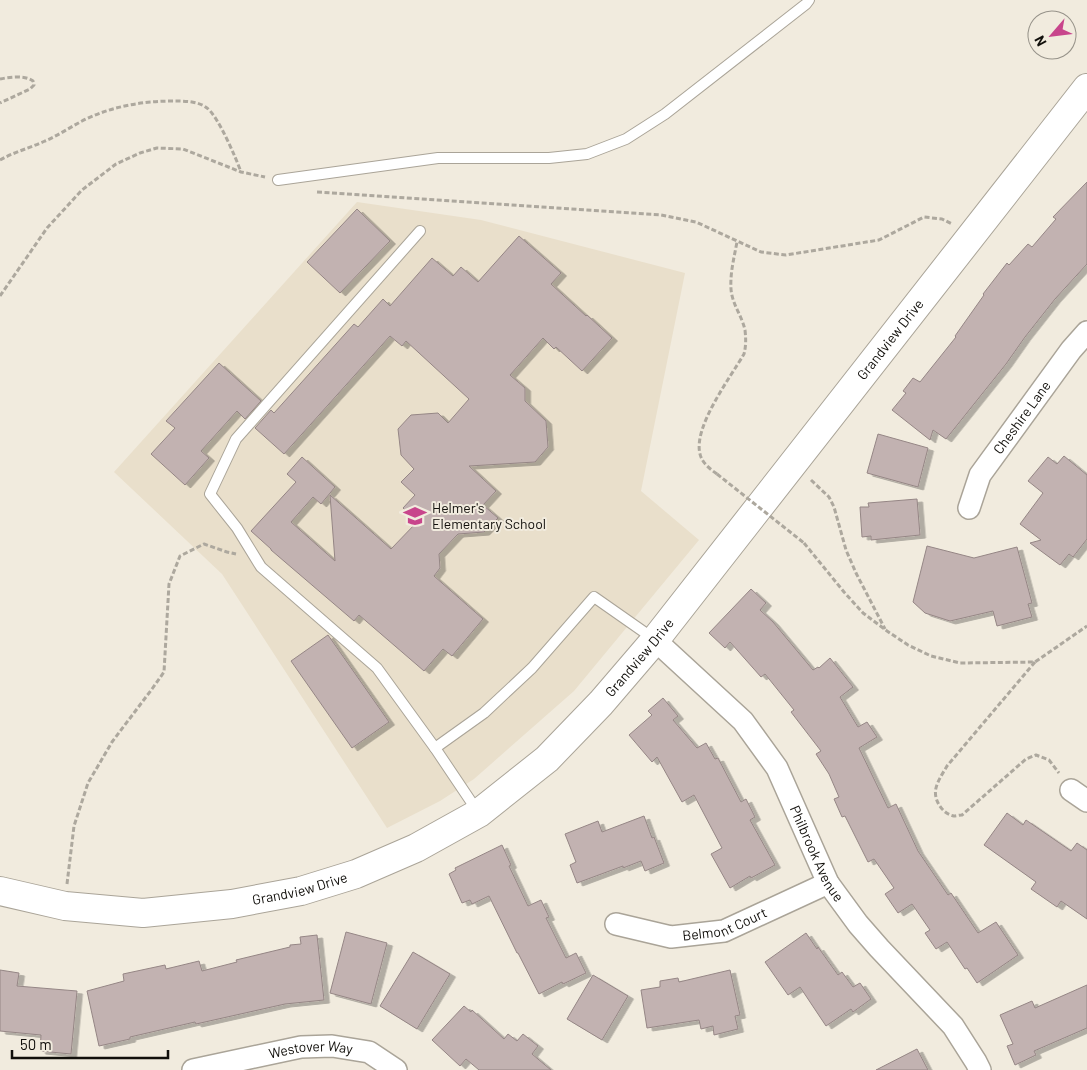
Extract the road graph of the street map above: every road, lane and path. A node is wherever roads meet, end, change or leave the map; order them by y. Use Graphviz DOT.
graph roads {
  1 [pos="809,0"];
  2 [pos="0,79"];
  3 [pos="1087,88"];
  4 [pos="0,103"];
  5 [pos="0,160"];
  6 [pos="241,172"];
  7 [pos="278,180"];
  8 [pos="314,192"];
  9 [pos="420,231"];
  10 [pos="971,237"];
  11 [pos="737,242"];
  12 [pos="0,296"];
  13 [pos="1087,332"];
  14 [pos="793,463"];
  15 [pos="969,508"];
  16 [pos="250,549"];
  17 [pos="1087,626"];
  18 [pos="887,631"];
  19 [pos="655,640"];
  20 [pos="1035,662"];
  21 [pos="435,748"];
  22 [pos="1049,760"];
  23 [pos="479,813"];
  24 [pos="828,883"];
  25 [pos="0,891"];
  26 [pos="65,906"];
  27 [pos="616,924"];
  28 [pos="193,1070"];
  29 [pos="396,1070"];
  30 [pos="980,1070"];
  1 -- 7 [label="lane"];
  2 -- 4 [label="path"];
  3 -- 10 [label="street, Grandview Drive"];
  5 -- 6 [label="path"];
  6 -- 7 [label="path"];
  6 -- 12 [label="path"];
  8 -- 11 [label="path"];
  9 -- 16 [label="lane"];
  10 -- 11 [label="path"];
  10 -- 14 [label="street, Grandview Drive"];
  11 -- 18 [label="path, bridge"];
  13 -- 15 [label="street, Cheshire Lane"];
  14 -- 18 [label="path"];
  14 -- 19 [label="street, Grandview Drive"];
  16 -- 21 [label="lane"];
  16 -- 26 [label="path"];
  17 -- 20 [label="path"];
  18 -- 20 [label="path"];
  19 -- 21 [label="lane"];
  19 -- 23 [label="street, Grandview Drive"];
  19 -- 24 [label="street, Philbrook Avenue"];
  20 -- 22 [label="path"];
  21 -- 23 [label="lane"];
  23 -- 26 [label="street, Grandview Drive"];
  24 -- 27 [label="street, Belmont Court"];
  24 -- 30 [label="street, Philbrook Avenue"];
  25 -- 26 [label="street, Grandview Drive"];
  28 -- 29 [label="street, Westover Way"];
}
